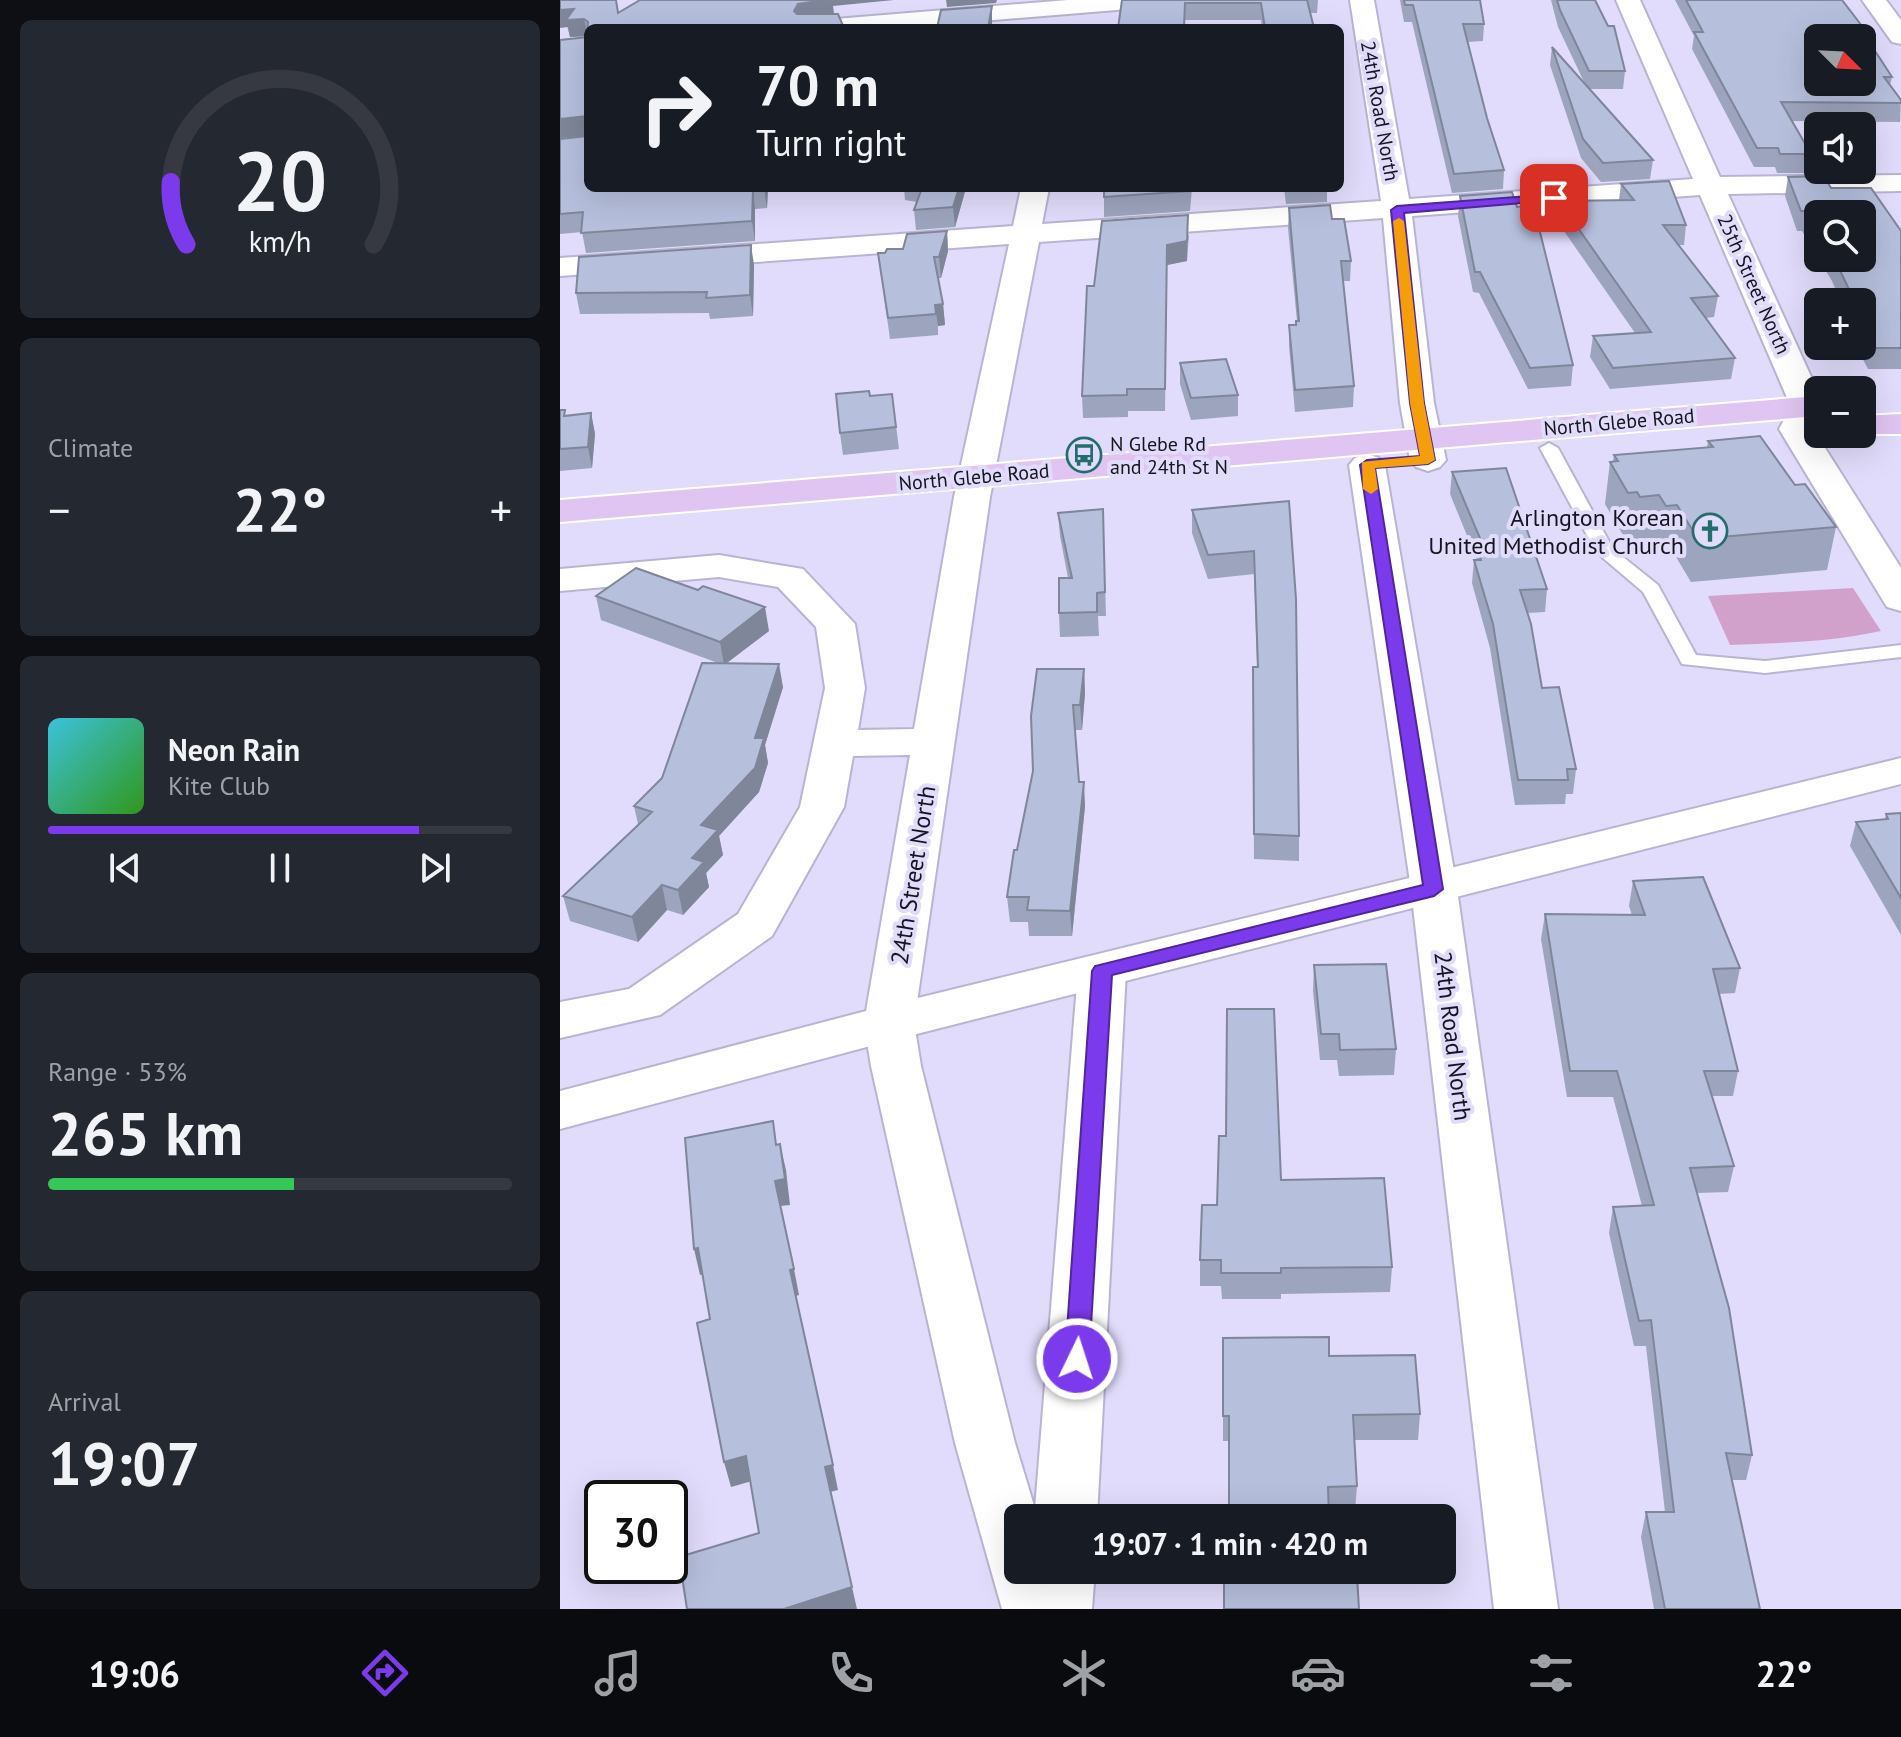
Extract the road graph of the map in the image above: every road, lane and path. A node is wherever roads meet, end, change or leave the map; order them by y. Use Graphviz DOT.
graph roads {
  1 [pos="1153,0"];
  2 [pos="1362,0"];
  3 [pos="1628,0"];
  4 [pos="1874,0"];
  5 [pos="1066,18"];
  6 [pos="913,24"];
  7 [pos="1901,37"];
  8 [pos="1901,183"];
  9 [pos="1711,186"];
  10 [pos="1034,192"];
  11 [pos="1397,210"];
  12 [pos="1027,234"];
  13 [pos="560,267"];
  14 [pos="1804,403"];
  15 [pos="1901,403"];
  16 [pos="1876,404"];
  17 [pos="1804,417"];
  18 [pos="1804,418"];
  19 [pos="1901,424"];
  20 [pos="1876,425"];
  21 [pos="1549,448"];
  22 [pos="1826,448"];
  23 [pos="1425,449"];
  24 [pos="1367,465"];
  25 [pos="975,487"];
  26 [pos="560,511"];
  27 [pos="560,532"];
  28 [pos="560,580"];
  29 [pos="1901,599"];
  30 [pos="1901,651"];
  31 [pos="935,741"];
  32 [pos="836,744"];
  33 [pos="1901,771"];
  34 [pos="1434,889"];
  35 [pos="1102,971"];
  36 [pos="560,1020"];
  37 [pos="889,1023"];
  38 [pos="560,1110"];
  39 [pos="1067,1504"];
  40 [pos="1004,1507"];
  41 [pos="1026,1584"];
  42 [pos="1062,1584"];
  43 [pos="1034,1609"];
  44 [pos="1060,1609"];
  45 [pos="1526,1609"];
  1 -- 5 [label="street"];
  2 -- 11 [label="street, 24th Road North"];
  3 -- 9 [label="street, 25th Street North"];
  4 -- 7 [label="street"];
  5 -- 6 [label="street"];
  8 -- 9 [label="street"];
  9 -- 11 [label="street"];
  9 -- 14 [label="street, 25th Street North"];
  10 -- 12 [label="street, 24th Street North"];
  11 -- 12 [label="street"];
  11 -- 23 [label="street, 24th Road North"];
  12 -- 13 [label="street"];
  12 -- 25 [label="street, 24th Street North"];
  15 -- 16 [label="main road"];
  17 -- 23 [label="main road, North Glebe Road"];
  18 -- 21 [label="main road, North Glebe Road"];
  19 -- 20 [label="main road"];
  21 -- 23 [label="main road, North Glebe Road"];
  21 -- 30 [label="lane"];
  22 -- 29 [label="street, 25th Street North"];
  23 -- 24 [label="main road, North Glebe Road"];
  23 -- 25 [label="main road, North Glebe Road"];
  24 -- 25 [label="main road, North Glebe Road"];
  24 -- 34 [label="street, 24th Road North"];
  25 -- 26 [label="main road, North Glebe Road"];
  25 -- 27 [label="main road, North Glebe Road"];
  25 -- 31 [label="street, 24th Street North"];
  28 -- 32 [label="street"];
  31 -- 32 [label="street"];
  31 -- 37 [label="street, 24th Street North"];
  32 -- 36 [label="street"];
  33 -- 34 [label="street"];
  34 -- 35 [label="street"];
  34 -- 45 [label="street, 24th Road North"];
  35 -- 37 [label="street"];
  35 -- 39 [label="street"];
  37 -- 38 [label="street"];
  37 -- 40 [label="street, 24th Street North"];
  41 -- 43 [label="street"];
  42 -- 44 [label="street"];
}
